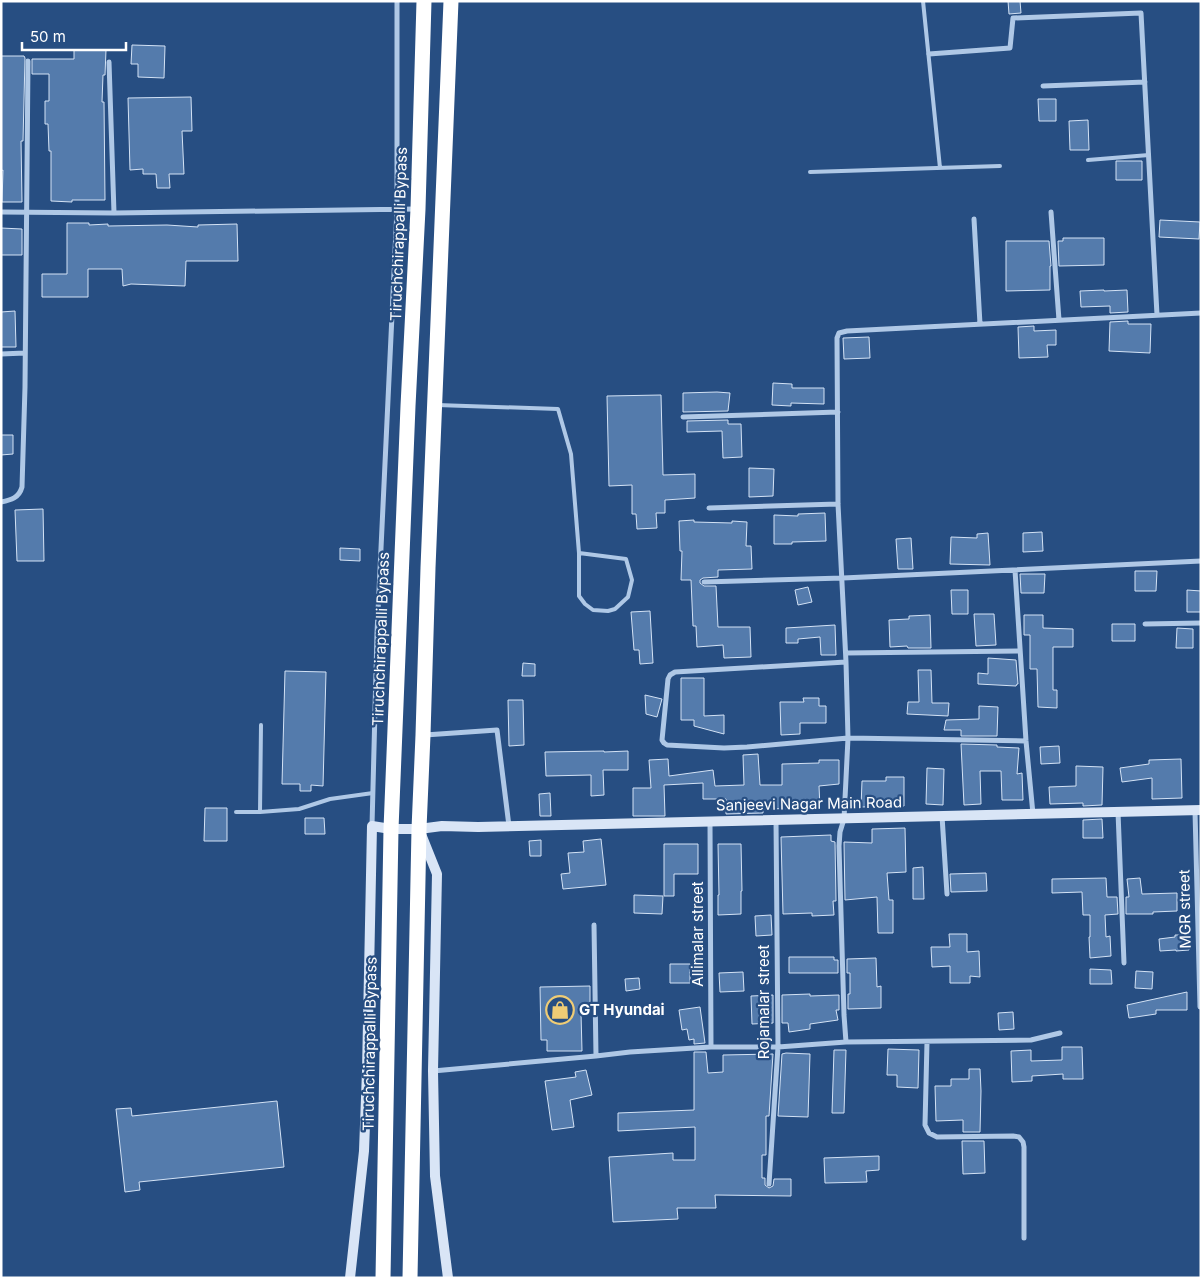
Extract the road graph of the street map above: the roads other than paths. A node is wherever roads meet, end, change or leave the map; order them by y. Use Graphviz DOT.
graph roads {
  1 [pos="397,1"];
  2 [pos="424,1"];
  3 [pos="923,1"];
  4 [pos="452,2"];
  5 [pos="929,54"];
  6 [pos="28,61"];
  7 [pos="110,62"];
  8 [pos="1145,82"];
  9 [pos="1043,86"];
  10 [pos="1149,155"];
  11 [pos="1088,160"];
  12 [pos="1000,166"];
  13 [pos="940,168"];
  14 [pos="810,172"];
  15 [pos="397,210"];
  16 [pos="418,210"];
  17 [pos="1,212"];
  18 [pos="27,212"];
  19 [pos="1051,212"];
  20 [pos="114,213"];
  21 [pos="974,219"];
  22 [pos="1201,313"];
  23 [pos="1157,315"];
  24 [pos="1059,320"];
  25 [pos="980,324"];
  26 [pos="25,353"];
  27 [pos="1,354"];
  28 [pos="435,405"];
  29 [pos="838,412"];
  30 [pos="683,417"];
  31 [pos="1,502"];
  32 [pos="838,504"];
  33 [pos="709,508"];
  34 [pos="579,553"];
  35 [pos="1201,561"];
  36 [pos="1015,570"];
  37 [pos="843,578"];
  38 [pos="704,582"];
  39 [pos="1144,624"];
  40 [pos="1201,624"];
  41 [pos="1020,651"];
  42 [pos="846,653"];
  43 [pos="846,662"];
  44 [pos="260,725"];
  45 [pos="423,735"];
  46 [pos="848,738"];
  47 [pos="1026,741"];
  48 [pos="373,793"];
  49 [pos="1198,810"];
  50 [pos="236,812"];
  51 [pos="260,812"];
  52 [pos="1118,812"];
  53 [pos="1033,814"];
  54 [pos="942,815"];
  55 [pos="844,819"];
  56 [pos="776,820"];
  57 [pos="710,821"];
  58 [pos="372,826"];
  59 [pos="509,826"];
  60 [pos="391,829"];
  61 [pos="419,829"];
  62 [pos="946,894"];
  63 [pos="594,925"];
  64 [pos="1124,963"];
  65 [pos="1200,1007"];
  66 [pos="1060,1033"];
  67 [pos="846,1042"];
  68 [pos="926,1042"];
  69 [pos="778,1047"];
  70 [pos="710,1048"];
  71 [pos="596,1056"];
  72 [pos="432,1071"];
  73 [pos="769,1184"];
  74 [pos="1024,1238"];
  75 [pos="350,1278"];
  76 [pos="383,1278"];
  77 [pos="410,1278"];
  78 [pos="448,1278"];
  1 -- 15 [label="street"];
  2 -- 16 [label="highway, Tiruchchirappalli Bypass"];
  3 -- 5 [label="lane"];
  4 -- 28 [label="highway"];
  5 -- 8 [label="street"];
  5 -- 13 [label="lane"];
  6 -- 18 [label="street"];
  7 -- 20 [label="street"];
  8 -- 9 [label="street"];
  8 -- 10 [label="street"];
  10 -- 11 [label="lane"];
  10 -- 23 [label="street"];
  12 -- 13 [label="lane"];
  13 -- 14 [label="lane"];
  15 -- 16 [label="street"];
  15 -- 20 [label="street"];
  15 -- 48 [label="street"];
  16 -- 60 [label="highway, Tiruchchirappalli Bypass"];
  17 -- 18 [label="street"];
  18 -- 20 [label="street"];
  18 -- 26 [label="street"];
  19 -- 24 [label="street"];
  21 -- 25 [label="street"];
  22 -- 23 [label="street"];
  23 -- 24 [label="street"];
  24 -- 25 [label="street"];
  25 -- 29 [label="street"];
  26 -- 27 [label="street"];
  26 -- 31 [label="street"];
  28 -- 34 [label="lane"];
  28 -- 45 [label="highway"];
  29 -- 30 [label="street"];
  29 -- 32 [label="street"];
  32 -- 33 [label="street"];
  32 -- 37 [label="street"];
  34 -- 34 [label="lane"];
  35 -- 36 [label="street"];
  36 -- 37 [label="street"];
  36 -- 41 [label="street"];
  37 -- 38 [label="street"];
  37 -- 42 [label="street"];
  39 -- 40 [label="street"];
  41 -- 42 [label="street"];
  41 -- 47 [label="street"];
  42 -- 43 [label="street"];
  43 -- 46 [label="street"];
  43 -- 46 [label="street"];
  44 -- 51 [label="lane"];
  45 -- 59 [label="street"];
  45 -- 61 [label="highway"];
  46 -- 47 [label="street"];
  46 -- 55 [label="street"];
  47 -- 53 [label="street"];
  48 -- 51 [label="lane"];
  48 -- 58 [label="street"];
  49 -- 52 [label="main road, Sanjeevi Nagar Main Road"];
  49 -- 65 [label="street, MGR street"];
  50 -- 51 [label="lane"];
  52 -- 53 [label="main road, Sanjeevi Nagar Main Road"];
  52 -- 64 [label="street"];
  53 -- 54 [label="main road, Sanjeevi Nagar Main Road"];
  54 -- 55 [label="main road, Sanjeevi Nagar Main Road"];
  54 -- 62 [label="street"];
  55 -- 56 [label="main road, Sanjeevi Nagar Main Road"];
  55 -- 67 [label="street"];
  56 -- 57 [label="main road, Sanjeevi Nagar Main Road"];
  56 -- 69 [label="street, Rojamalar street"];
  57 -- 59 [label="main road, Sanjeevi Nagar Main Road"];
  57 -- 70 [label="street, Allimalar street"];
  58 -- 60 [label="main road, Sanjeevi Nagar Main Road"];
  58 -- 75 [label="main road"];
  59 -- 61 [label="main road, Sanjeevi Nagar Main Road"];
  60 -- 61 [label="main road, Sanjeevi Nagar Main Road"];
  60 -- 76 [label="highway, Tiruchchirappalli Bypass"];
  61 -- 72 [label="main road"];
  61 -- 77 [label="highway"];
  63 -- 71 [label="street"];
  66 -- 68 [label="street"];
  67 -- 68 [label="street"];
  67 -- 69 [label="street"];
  68 -- 74 [label="street"];
  69 -- 70 [label="street"];
  69 -- 73 [label="street, Rojamalar street"];
  70 -- 71 [label="street"];
  71 -- 72 [label="street"];
  72 -- 78 [label="main road"];
}
